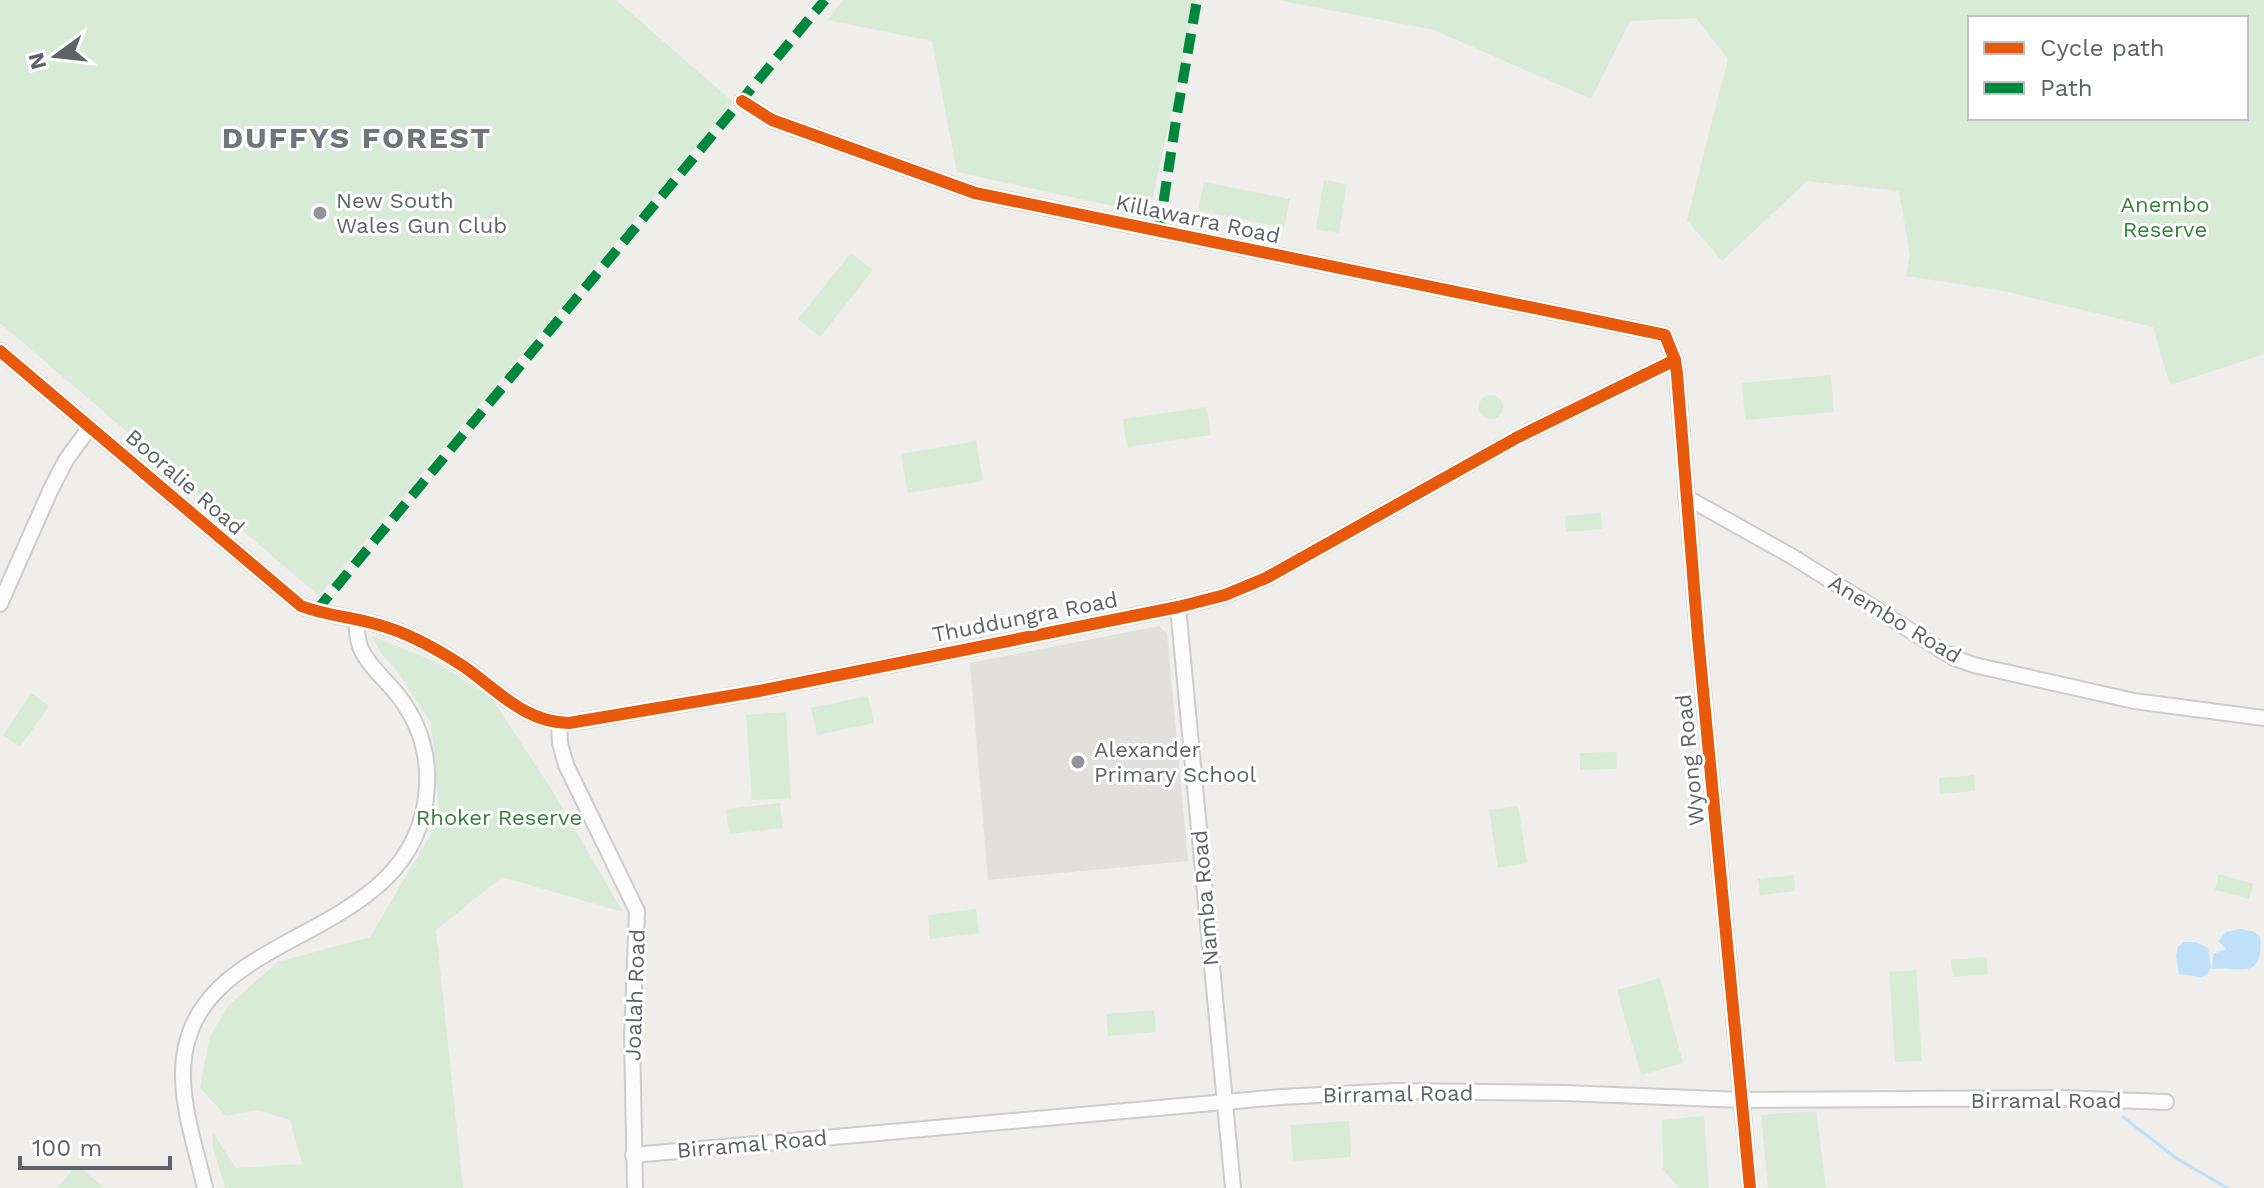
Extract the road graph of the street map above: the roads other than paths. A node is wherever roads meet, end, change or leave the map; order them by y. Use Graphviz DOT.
graph roads {
  1 [pos="742,101"];
  2 [pos="1660,333"];
  3 [pos="0,351"];
  4 [pos="1675,360"];
  5 [pos="90,427"];
  6 [pos="1686,497"];
  7 [pos="0,604"];
  8 [pos="1178,607"];
  9 [pos="356,620"];
  10 [pos="2264,718"];
  11 [pos="559,723"];
  12 [pos="1743,1100"];
  13 [pos="2166,1102"];
  14 [pos="1224,1103"];
  15 [pos="633,1155"];
  16 [pos="205,1188"];
  17 [pos="635,1188"];
  18 [pos="1233,1188"];
  19 [pos="1750,1188"];
  1 -- 2 [label="street, Killawarra Road"];
  2 -- 4 [label="street, Wyong Road"];
  3 -- 5 [label="street, Booralie Road"];
  4 -- 6 [label="street, Wyong Road"];
  4 -- 8 [label="street, Thuddungra Road"];
  5 -- 7 [label="street"];
  5 -- 9 [label="street, Booralie Road"];
  6 -- 10 [label="street, Anembo Road"];
  6 -- 12 [label="street, Wyong Road"];
  8 -- 11 [label="street, Thuddungra Road"];
  8 -- 14 [label="street, Namba Road"];
  9 -- 11 [label="street, Thuddungra Road"];
  9 -- 16 [label="street"];
  11 -- 15 [label="street, Joalah Road"];
  12 -- 13 [label="street, Birramal Road"];
  12 -- 14 [label="street, Birramal Road"];
  12 -- 19 [label="street, Wyong Road"];
  14 -- 15 [label="street, Birramal Road"];
  14 -- 18 [label="street, Namba Road"];
  15 -- 17 [label="street, Joalah Road"];
}
